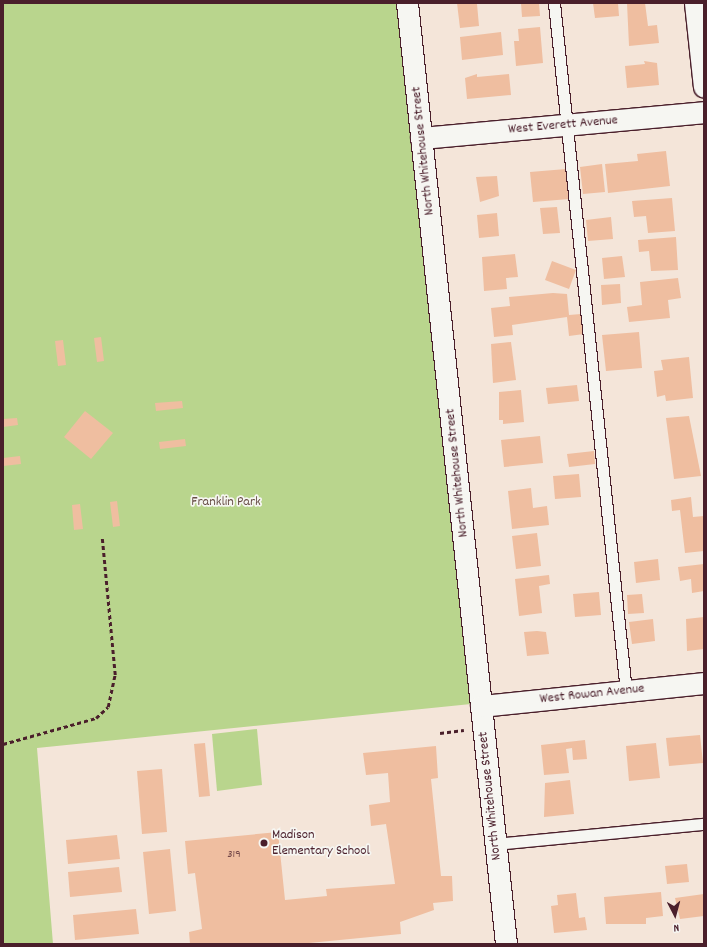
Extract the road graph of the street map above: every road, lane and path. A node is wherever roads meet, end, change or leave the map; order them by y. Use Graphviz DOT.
graph roads {
  1 [pos="407,3"];
  2 [pos="554,3"];
  3 [pos="695,3"];
  4 [pos="704,88"];
  5 [pos="704,112"];
  6 [pos="566,125"];
  7 [pos="421,138"];
  8 [pos="102,538"];
  9 [pos="704,683"];
  10 [pos="626,691"];
  11 [pos="481,706"];
  12 [pos="3,744"];
  13 [pos="704,824"];
  14 [pos="495,844"];
  15 [pos="506,944"];
  1 -- 7 [label="street, North Whitehouse Street"];
  2 -- 6 [label="lane"];
  3 -- 4 [label="street"];
  5 -- 6 [label="street, West Everett Avenue"];
  6 -- 7 [label="street, West Everett Avenue"];
  6 -- 10 [label="lane"];
  7 -- 11 [label="street, North Whitehouse Street"];
  8 -- 12 [label="path"];
  9 -- 10 [label="street, West Rowan Avenue"];
  10 -- 11 [label="street, West Rowan Avenue"];
  11 -- 14 [label="street, North Whitehouse Street"];
  13 -- 14 [label="lane"];
  14 -- 15 [label="street, North Whitehouse Street"];
}
